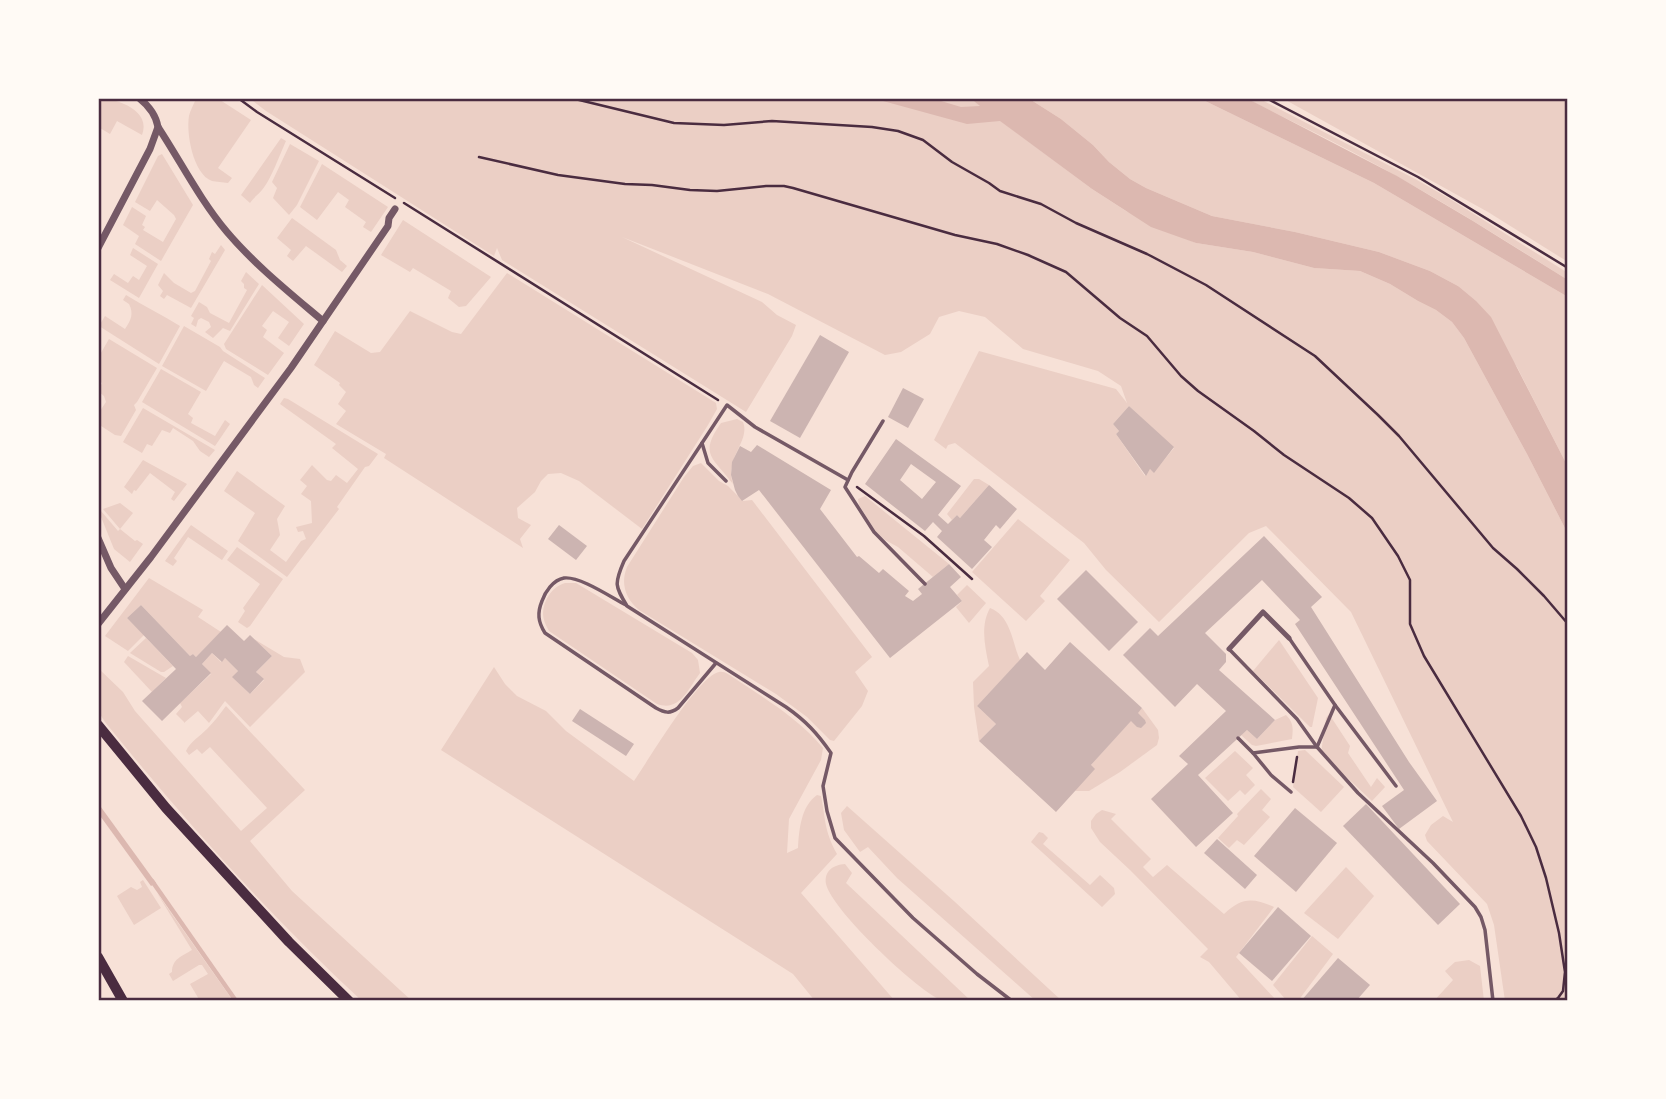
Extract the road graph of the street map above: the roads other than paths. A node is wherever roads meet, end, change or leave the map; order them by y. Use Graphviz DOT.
graph roads {
  1 [pos="139,98"];
  2 [pos="158,127"];
  3 [pos="395,209"];
  4 [pos="98,248"];
  5 [pos="323,321"];
  6 [pos="883,421"];
  7 [pos="702,443"];
  8 [pos="848,480"];
  9 [pos="726,481"];
  10 [pos="98,538"];
  11 [pos="925,584"];
  12 [pos="125,589"];
  13 [pos="627,606"];
  14 [pos="98,624"];
  15 [pos="1289,638"];
  16 [pos="1228,649"];
  17 [pos="716,663"];
  18 [pos="1335,705"];
  19 [pos="98,725"];
  20 [pos="1238,738"];
  21 [pos="1317,747"];
  22 [pos="1253,753"];
  23 [pos="1395,786"];
  24 [pos="1291,792"];
  25 [pos="98,957"];
  26 [pos="122,1001"];
  27 [pos="349,1001"];
  28 [pos="1012,1001"];
  29 [pos="1493,1001"];
  1 -- 2 [label="street"];
  2 -- 4 [label="street"];
  2 -- 5 [label="street"];
  3 -- 5 [label="street"];
  5 -- 12 [label="street"];
  6 -- 8 [label="lane"];
  7 -- 8 [label="lane"];
  7 -- 9 [label="lane"];
  7 -- 13 [label="lane"];
  8 -- 11 [label="lane"];
  10 -- 12 [label="street"];
  12 -- 14 [label="street"];
  13 -- 17 [label="lane"];
  13 -- 17 [label="lane"];
  15 -- 16 [label="street"];
  15 -- 18 [label="lane"];
  16 -- 21 [label="lane"];
  17 -- 28 [label="lane"];
  18 -- 21 [label="lane"];
  18 -- 23 [label="lane"];
  19 -- 27 [label="main road"];
  20 -- 22 [label="lane"];
  21 -- 22 [label="lane"];
  21 -- 29 [label="lane"];
  22 -- 24 [label="lane"];
  25 -- 26 [label="main road"];
}
